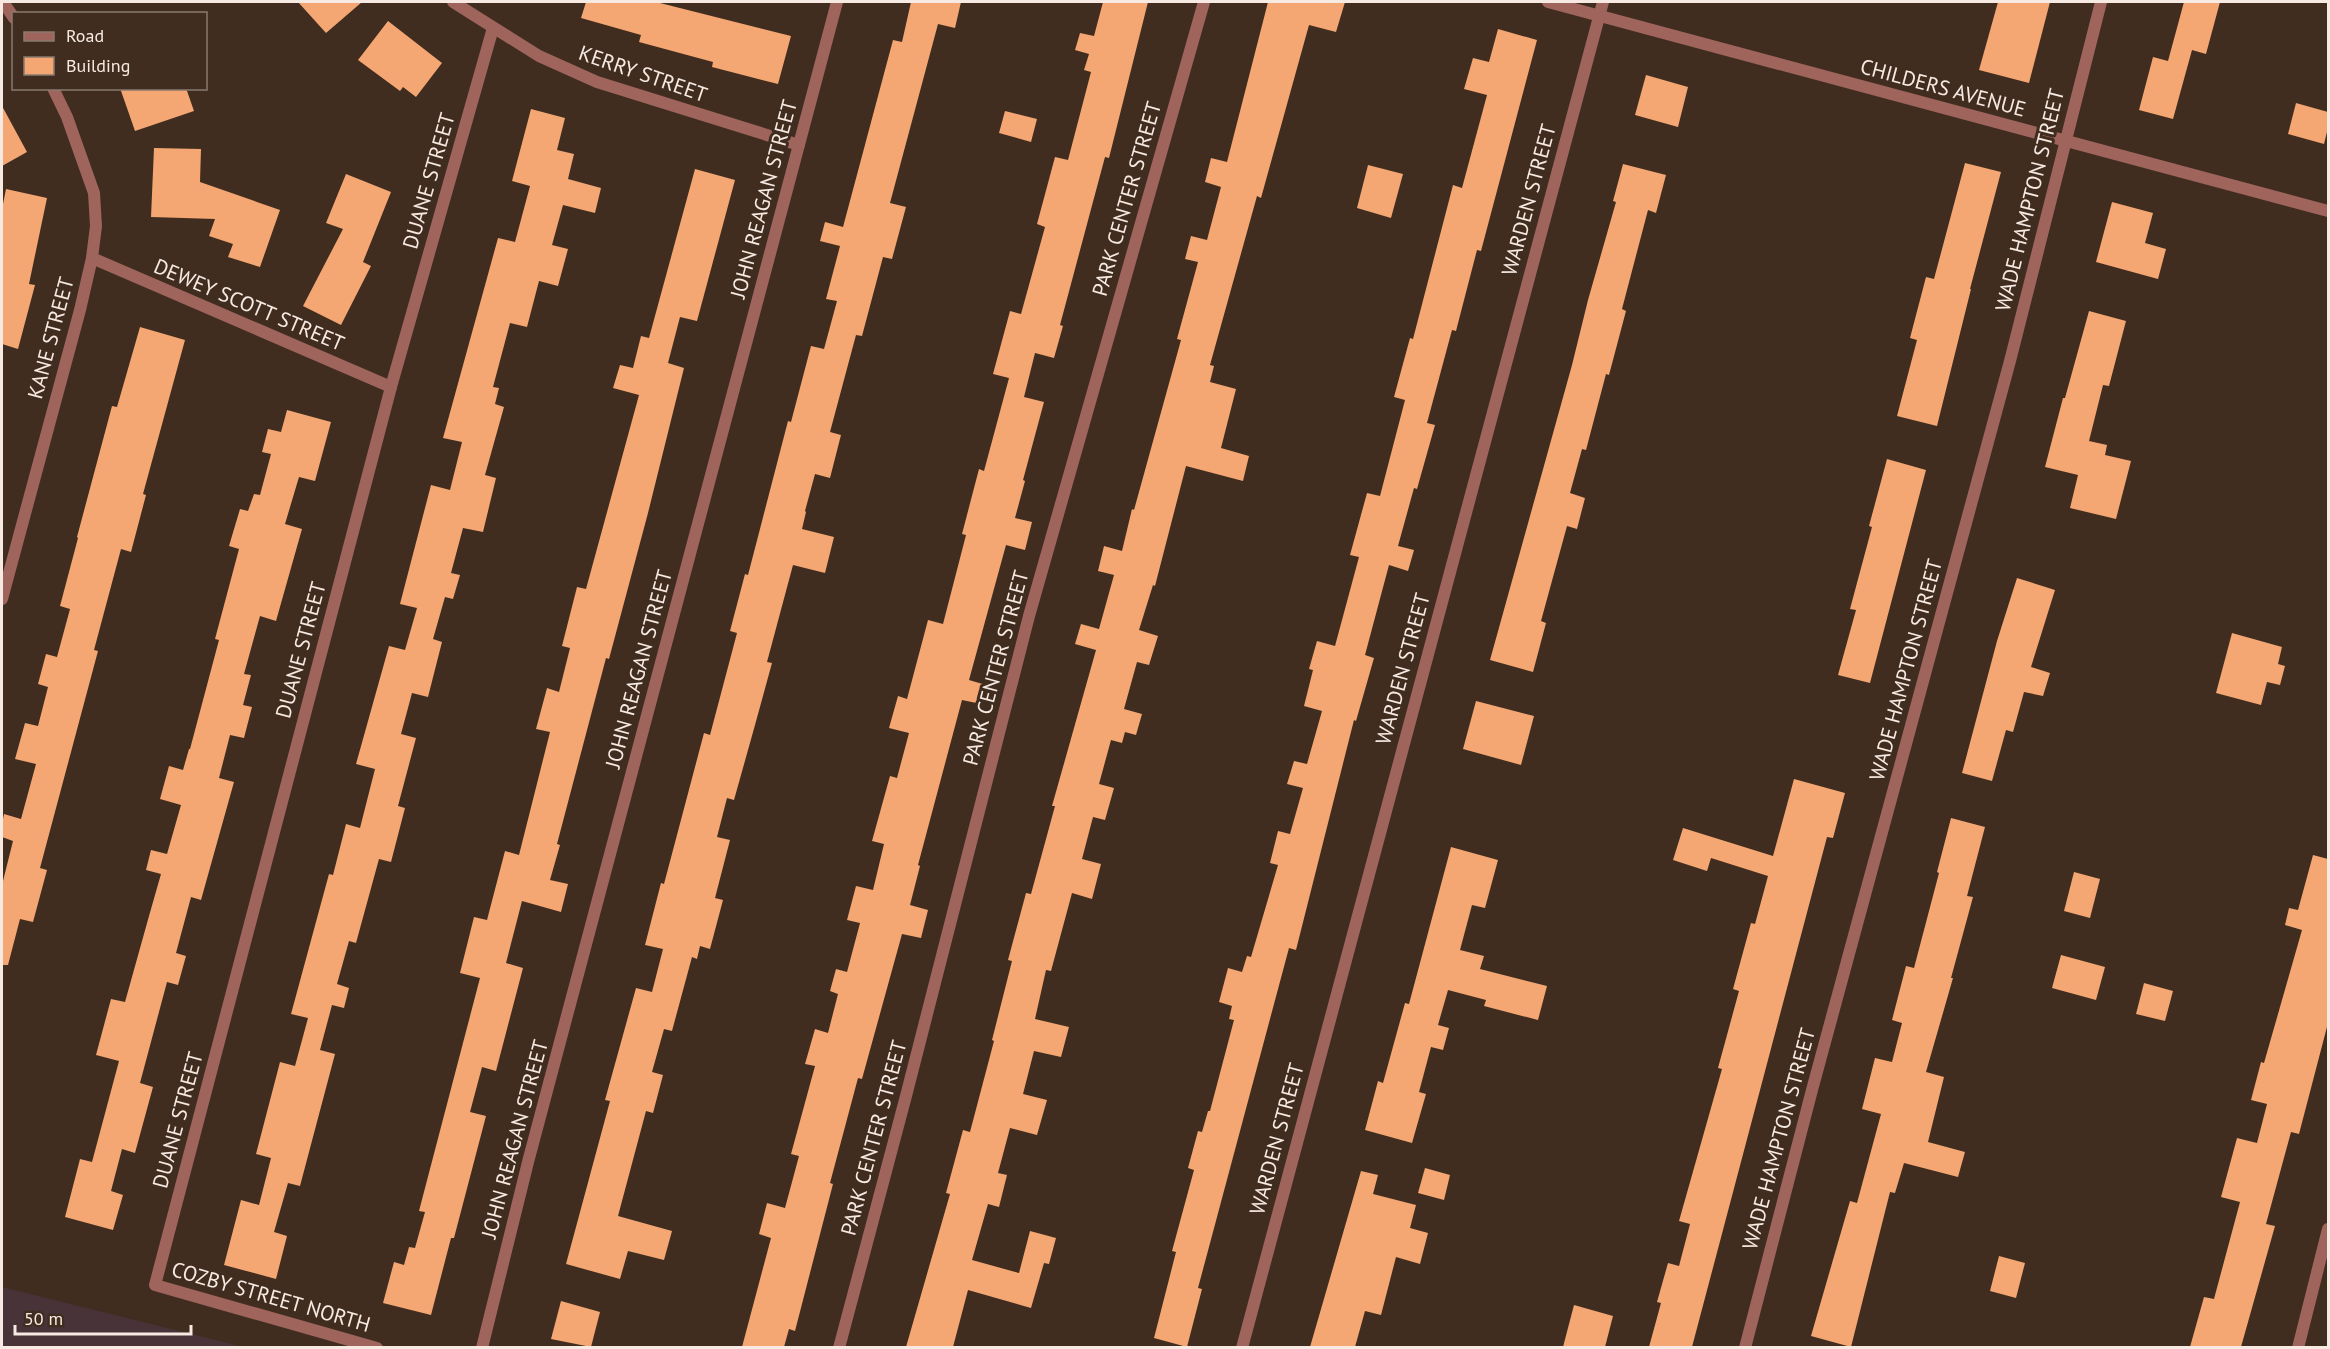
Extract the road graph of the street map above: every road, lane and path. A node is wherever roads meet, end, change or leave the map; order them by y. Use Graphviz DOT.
graph roads {
  1 [pos="3,2"];
  2 [pos="453,2"];
  3 [pos="837,2"];
  4 [pos="1204,2"];
  5 [pos="1548,2"];
  6 [pos="1603,2"];
  7 [pos="2102,2"];
  8 [pos="12,15"];
  9 [pos="1599,15"];
  10 [pos="493,28"];
  11 [pos="54,90"];
  12 [pos="2064,141"];
  13 [pos="799,145"];
  14 [pos="2328,211"];
  15 [pos="92,258"];
  16 [pos="391,387"];
  17 [pos="2,599"];
  18 [pos="2328,1229"];
  19 [pos="155,1285"];
  20 [pos="377,1347"];
  21 [pos="482,1347"];
  22 [pos="839,1347"];
  23 [pos="1242,1347"];
  24 [pos="1745,1347"];
  25 [pos="2298,1347"];
  1 -- 8 [label="street"];
  2 -- 10 [label="street, KERRY STREET"];
  3 -- 13 [label="street, JOHN REAGAN STREET"];
  4 -- 22 [label="street, PARK CENTER STREET"];
  5 -- 9 [label="street, CHILDERS AVENUE"];
  6 -- 9 [label="street, WARDEN STREET"];
  7 -- 12 [label="street, WADE HAMPTON STREET"];
  9 -- 12 [label="street, CHILDERS AVENUE"];
  9 -- 23 [label="street, WARDEN STREET"];
  10 -- 13 [label="street, KERRY STREET"];
  10 -- 16 [label="street, DUANE STREET"];
  11 -- 15 [label="street, KANE STREET"];
  12 -- 14 [label="street, CHILDERS AVENUE"];
  12 -- 24 [label="street, WADE HAMPTON STREET"];
  13 -- 21 [label="street, JOHN REAGAN STREET"];
  15 -- 16 [label="street, DEWEY SCOTT STREET"];
  15 -- 17 [label="street, KANE STREET"];
  16 -- 19 [label="street, DUANE STREET"];
  18 -- 25 [label="street"];
  19 -- 20 [label="street, COZBY STREET NORTH"];
}
